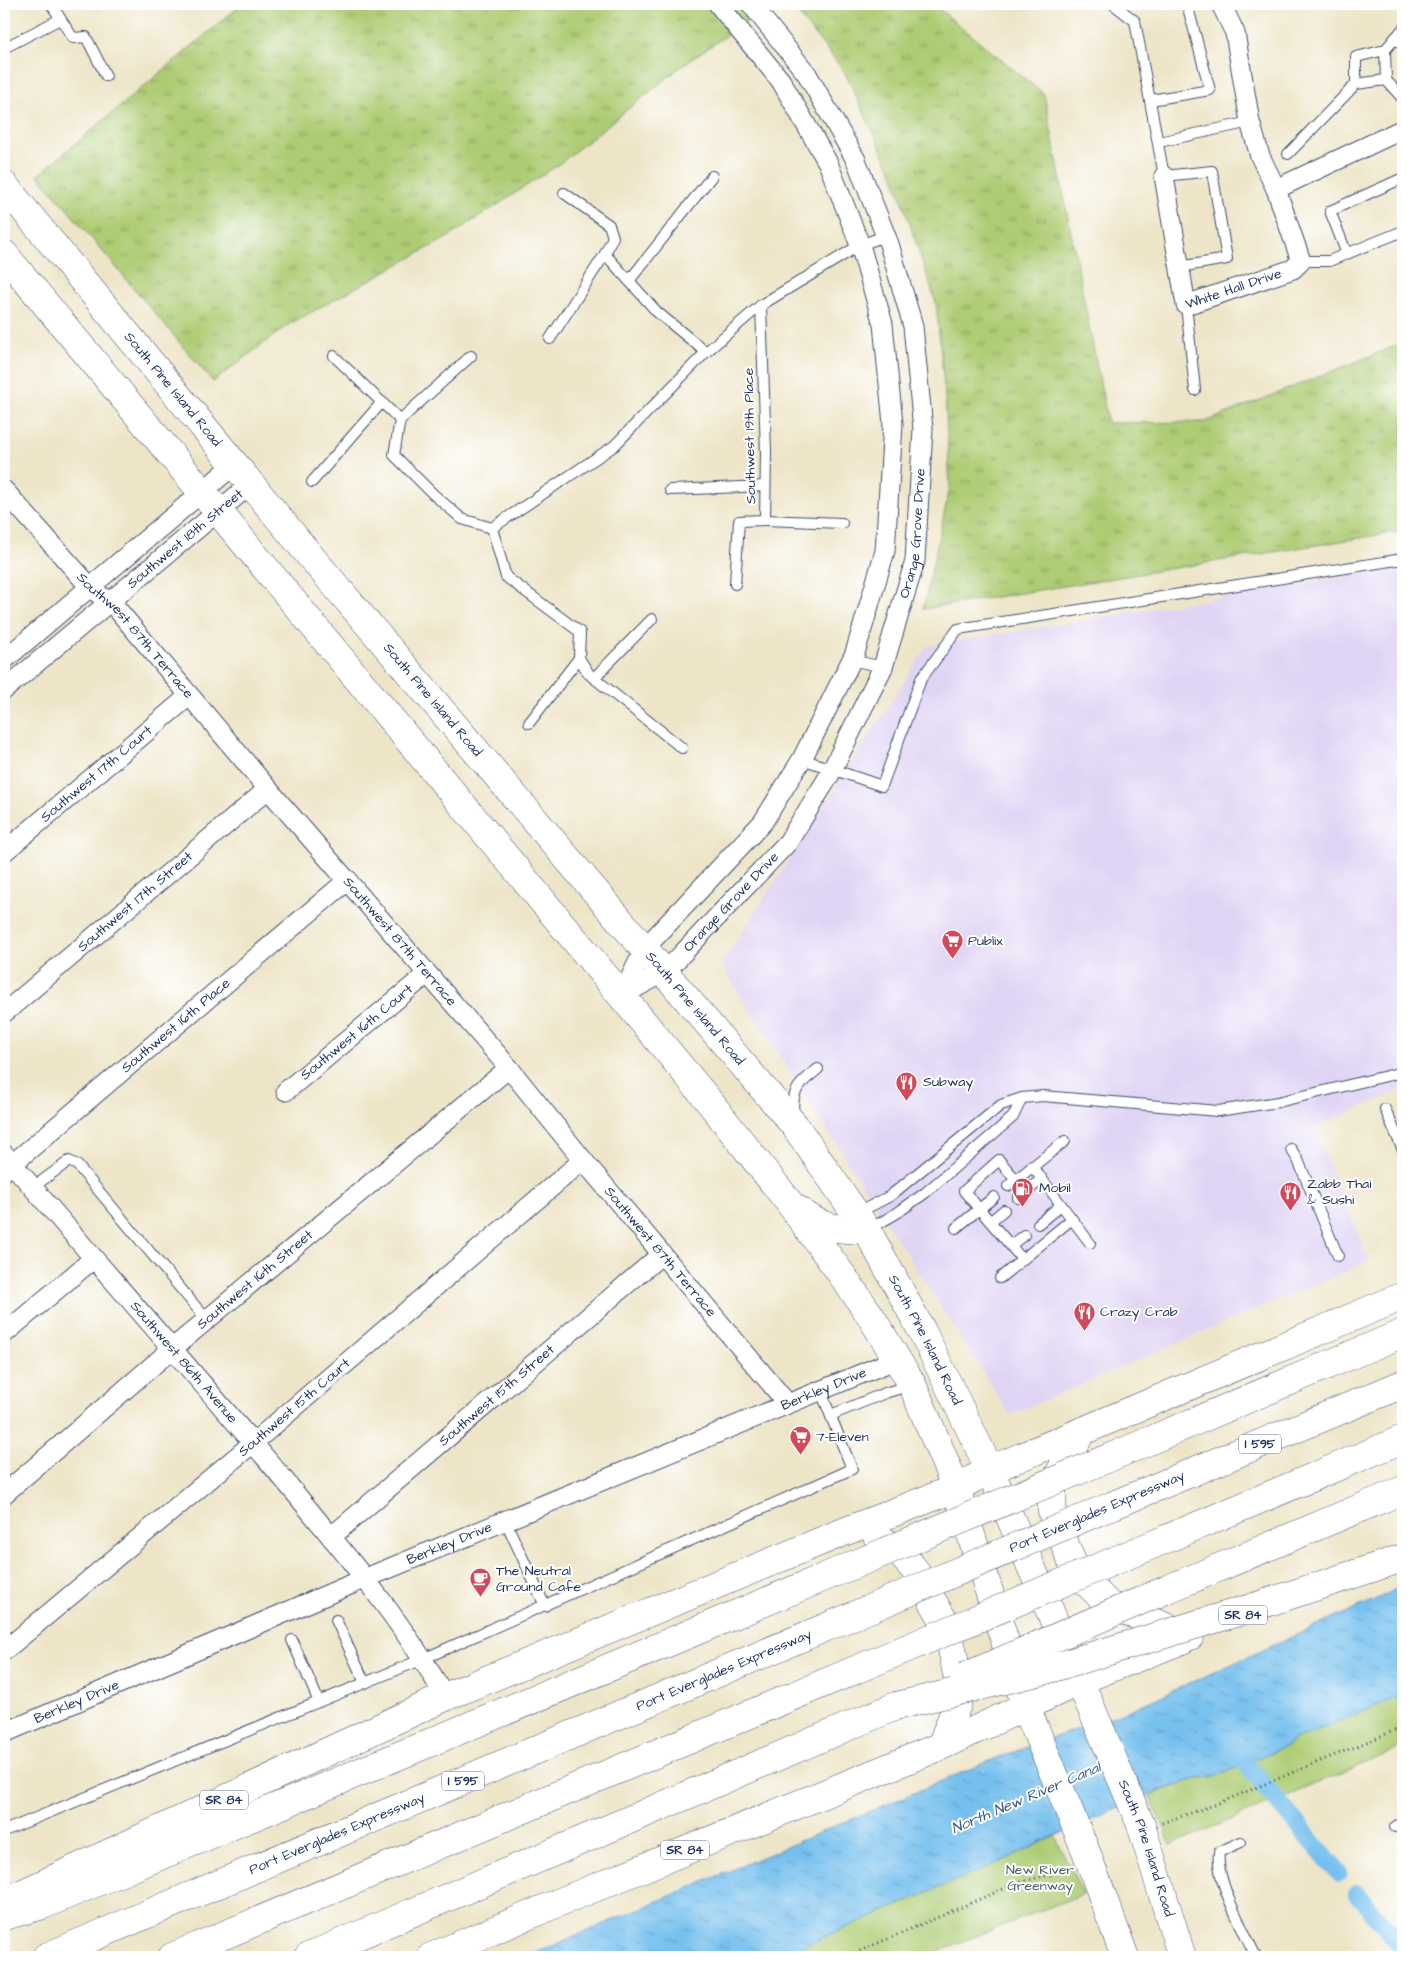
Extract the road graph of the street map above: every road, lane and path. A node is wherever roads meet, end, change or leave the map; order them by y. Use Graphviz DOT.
graph roads {
  1 [pos="51,4"];
  2 [pos="718,4"];
  3 [pos="751,4"];
  4 [pos="1113,4"];
  5 [pos="1187,4"];
  6 [pos="1221,4"];
  7 [pos="60,19"];
  8 [pos="1403,29"];
  9 [pos="1399,41"];
  10 [pos="4,48"];
  11 [pos="1385,50"];
  12 [pos="106,76"];
  13 [pos="1386,80"];
  14 [pos="1356,84"];
  15 [pos="1403,99"];
  16 [pos="1151,100"];
  17 [pos="1250,122"];
  18 [pos="1403,129"];
  19 [pos="1159,142"];
  20 [pos="1288,154"];
  21 [pos="712,176"];
  22 [pos="1164,176"];
  23 [pos="1403,178"];
  24 [pos="4,185"];
  25 [pos="1276,189"];
  26 [pos="564,192"];
  27 [pos="1403,231"];
  28 [pos="885,236"];
  29 [pos="860,246"];
  30 [pos="4,254"];
  31 [pos="605,254"];
  32 [pos="1347,254"];
  33 [pos="1301,261"];
  34 [pos="1179,267"];
  35 [pos="629,281"];
  36 [pos="761,305"];
  37 [pos="1186,305"];
  38 [pos="550,339"];
  39 [pos="706,352"];
  40 [pos="334,356"];
  41 [pos="471,356"];
  42 [pos="1195,390"];
  43 [pos="382,402"];
  44 [pos="400,420"];
  45 [pos="244,473"];
  46 [pos="312,482"];
  47 [pos="765,486"];
  48 [pos="4,490"];
  49 [pos="670,490"];
  50 [pos="209,502"];
  51 [pos="765,520"];
  52 [pos="842,523"];
  53 [pos="492,528"];
  54 [pos="1403,559"];
  55 [pos="735,584"];
  56 [pos="90,587"];
  57 [pos="108,602"];
  58 [pos="652,619"];
  59 [pos="580,658"];
  60 [pos="4,660"];
  61 [pos="851,660"];
  62 [pos="883,667"];
  63 [pos="594,678"];
  64 [pos="4,690"];
  65 [pos="189,696"];
  66 [pos="529,723"];
  67 [pos="682,748"];
  68 [pos="802,759"];
  69 [pos="833,769"];
  70 [pos="268,789"];
  71 [pos="4,852"];
  72 [pos="348,880"];
  73 [pos="645,948"];
  74 [pos="665,972"];
  75 [pos="428,974"];
  76 [pos="622,995"];
  77 [pos="4,1013"];
  78 [pos="509,1068"];
  79 [pos="818,1069"];
  80 [pos="1403,1072"];
  81 [pos="286,1091"];
  82 [pos="1022,1098"];
  83 [pos="1385,1109"];
  84 [pos="795,1126"];
  85 [pos="1066,1141"];
  86 [pos="1291,1149"];
  87 [pos="1403,1150"];
  88 [pos="583,1160"];
  89 [pos="6,1163"];
  90 [pos="1032,1166"];
  91 [pos="1042,1179"];
  92 [pos="32,1188"];
  93 [pos="994,1197"];
  94 [pos="1018,1198"];
  95 [pos="788,1201"];
  96 [pos="1061,1205"];
  97 [pos="980,1208"];
  98 [pos="1004,1210"];
  99 [pos="1072,1219"];
  100 [pos="860,1220"];
  101 [pos="991,1221"];
  102 [pos="1038,1224"];
  103 [pos="956,1228"];
  104 [pos="1024,1235"];
  105 [pos="1090,1243"];
  106 [pos="1011,1245"];
  107 [pos="662,1254"];
  108 [pos="1338,1256"];
  109 [pos="1022,1259"];
  110 [pos="93,1260"];
  111 [pos="1000,1278"];
  112 [pos="1403,1296"];
  113 [pos="207,1320"];
  114 [pos="1403,1333"];
  115 [pos="4,1334"];
  116 [pos="173,1348"];
  117 [pos="897,1358"];
  118 [pos="912,1384"];
  119 [pos="1403,1384"];
  120 [pos="820,1389"];
  121 [pos="787,1403"];
  122 [pos="831,1416"];
  123 [pos="1082,1431"];
  124 [pos="1403,1439"];
  125 [pos="253,1443"];
  126 [pos="990,1470"];
  127 [pos="956,1488"];
  128 [pos="1403,1490"];
  129 [pos="4,1494"];
  130 [pos="505,1520"];
  131 [pos="836,1535"];
  132 [pos="331,1537"];
  133 [pos="1403,1543"];
  134 [pos="1403,1558"];
  135 [pos="366,1578"];
  136 [pos="545,1606"];
  137 [pos="336,1620"];
  138 [pos="1191,1636"];
  139 [pos="292,1640"];
  140 [pos="4,1651"];
  141 [pos="424,1659"];
  142 [pos="1080,1681"];
  143 [pos="366,1683"];
  144 [pos="445,1697"];
  145 [pos="319,1702"];
  146 [pos="896,1706"];
  147 [pos="1026,1707"];
  148 [pos="1403,1727"];
  149 [pos="4,1733"];
  150 [pos="940,1746"];
  151 [pos="1150,1825"];
  152 [pos="4,1831"];
  153 [pos="1241,1842"];
  154 [pos="1082,1858"];
  155 [pos="4,1902"];
  156 [pos="4,1916"];
  157 [pos="46,1957"];
  158 [pos="172,1957"];
  159 [pos="308,1957"];
  160 [pos="432,1957"];
  161 [pos="846,1957"];
  162 [pos="1125,1957"];
  163 [pos="1182,1957"];
  164 [pos="1256,1957"];
  1 -- 7 [label="lane"];
  2 -- 29 [label="street, Orange Grove Drive"];
  3 -- 28 [label="street, Orange Grove Drive"];
  4 -- 16 [label="lane"];
  5 -- 16 [label="lane"];
  6 -- 17 [label="street, White Hall Drive"];
  7 -- 10 [label="lane"];
  7 -- 12 [label="lane"];
  8 -- 9 [label="lane"];
  9 -- 11 [label="lane"];
  11 -- 13 [label="lane"];
  11 -- 14 [label="lane"];
  13 -- 14 [label="lane"];
  13 -- 15 [label="lane"];
  14 -- 20 [label="lane"];
  16 -- 19 [label="lane"];
  17 -- 19 [label="lane"];
  17 -- 25 [label="street, White Hall Drive"];
  18 -- 25 [label="street"];
  19 -- 22 [label="lane"];
  21 -- 35 [label="lane"];
  22 -- 34 [label="street, White Hall Drive"];
  22 -- 34 [label="lane"];
  23 -- 32 [label="lane"];
  24 -- 45 [label="main road, South Pine Island Road"];
  25 -- 33 [label="street, White Hall Drive"];
  26 -- 31 [label="lane"];
  27 -- 32 [label="lane"];
  28 -- 29 [label="lane"];
  28 -- 62 [label="street, Orange Grove Drive"];
  29 -- 36 [label="lane"];
  29 -- 61 [label="street, Orange Grove Drive"];
  30 -- 50 [label="main road"];
  31 -- 35 [label="lane"];
  31 -- 38 [label="lane"];
  32 -- 33 [label="lane"];
  33 -- 37 [label="street, White Hall Drive"];
  34 -- 37 [label="street, White Hall Drive"];
  35 -- 39 [label="lane"];
  36 -- 39 [label="lane"];
  36 -- 47 [label="lane, Southwest 19th Place"];
  37 -- 42 [label="lane"];
  39 -- 53 [label="lane"];
  40 -- 43 [label="lane"];
  41 -- 44 [label="lane"];
  43 -- 44 [label="lane"];
  43 -- 46 [label="lane"];
  44 -- 53 [label="lane"];
  45 -- 50 [label="street, Southwest 18th Street"];
  45 -- 50 [label="street, Southwest 18th Street"];
  45 -- 73 [label="main road, South Pine Island Road"];
  47 -- 49 [label="lane"];
  47 -- 51 [label="lane, Southwest 19th Place"];
  48 -- 56 [label="street, Southwest 87th Terrace"];
  50 -- 56 [label="street, Southwest 18th Street"];
  50 -- 57 [label="street, Southwest 18th Street"];
  50 -- 76 [label="main road"];
  51 -- 52 [label="lane, Southwest 19th Place"];
  51 -- 55 [label="lane"];
  53 -- 59 [label="lane"];
  54 -- 69 [label="lane"];
  56 -- 57 [label="street, Southwest 87th Terrace"];
  56 -- 60 [label="street, Southwest 18th Street"];
  57 -- 64 [label="street, Southwest 18th Street"];
  57 -- 65 [label="street, Southwest 87th Terrace"];
  58 -- 63 [label="lane"];
  59 -- 63 [label="lane"];
  59 -- 66 [label="lane"];
  61 -- 62 [label="lane"];
  61 -- 68 [label="street, Orange Grove Drive"];
  62 -- 69 [label="street, Orange Grove Drive"];
  63 -- 67 [label="lane"];
  65 -- 70 [label="street, Southwest 87th Terrace"];
  65 -- 71 [label="street, Southwest 17th Court"];
  68 -- 69 [label="lane"];
  68 -- 73 [label="street, Orange Grove Drive"];
  69 -- 74 [label="street, Orange Grove Drive"];
  70 -- 72 [label="street, Southwest 87th Terrace"];
  70 -- 77 [label="street, Southwest 17th Street"];
  72 -- 75 [label="street, Southwest 87th Terrace"];
  72 -- 89 [label="street, Southwest 16th Place"];
  73 -- 74 [label="main road, South Pine Island Road"];
  73 -- 76 [label="street, Orange Grove Drive"];
  74 -- 76 [label="street, Orange Grove Drive"];
  74 -- 84 [label="main road, South Pine Island Road"];
  75 -- 78 [label="street, Southwest 87th Terrace"];
  75 -- 81 [label="street, Southwest 16th Court"];
  76 -- 95 [label="main road"];
  78 -- 88 [label="street, Southwest 87th Terrace"];
  78 -- 113 [label="street, Southwest 16th Street"];
  79 -- 84 [label="lane"];
  80 -- 82 [label="lane"];
  82 -- 100 [label="lane"];
  82 -- 100 [label="lane"];
  83 -- 87 [label="lane"];
  84 -- 100 [label="main road, South Pine Island Road"];
  85 -- 90 [label="lane"];
  86 -- 108 [label="lane"];
  88 -- 107 [label="street, Southwest 87th Terrace"];
  88 -- 125 [label="street, Southwest 15th Court"];
  89 -- 92 [label="street, Southwest 86th Avenue"];
  90 -- 91 [label="lane"];
  90 -- 97 [label="lane"];
  91 -- 94 [label="lane"];
  91 -- 96 [label="lane"];
  92 -- 110 [label="street, Southwest 86th Avenue"];
  92 -- 113 [label="lane"];
  93 -- 97 [label="lane"];
  95 -- 100 [label="main road"];
  95 -- 117 [label="main road"];
  96 -- 99 [label="lane"];
  96 -- 102 [label="lane"];
  97 -- 101 [label="lane"];
  97 -- 103 [label="lane"];
  98 -- 101 [label="lane"];
  99 -- 105 [label="lane"];
  99 -- 109 [label="lane"];
  100 -- 126 [label="main road, South Pine Island Road"];
  101 -- 106 [label="lane"];
  104 -- 106 [label="lane"];
  106 -- 109 [label="lane"];
  107 -- 121 [label="street, Southwest 87th Terrace"];
  107 -- 132 [label="street, Southwest 15th Street"];
  109 -- 111 [label="lane"];
  110 -- 115 [label="street"];
  110 -- 116 [label="street, Southwest 86th Avenue"];
  112 -- 123 [label="main road, SR 84"];
  113 -- 116 [label="street, Southwest 16th Street"];
  114 -- 156 [label="main road, bridge"];
  116 -- 125 [label="street, Southwest 86th Avenue"];
  116 -- 129 [label="street, Southwest 16th Street"];
  117 -- 118 [label="main road"];
  117 -- 120 [label="street, Berkley Drive"];
  118 -- 122 [label="lane"];
  118 -- 127 [label="main road"];
  119 -- 157 [label="main road, Port Everglades Expressway / I 595, bridge"];
  120 -- 121 [label="street, Berkley Drive"];
  120 -- 122 [label="lane"];
  121 -- 130 [label="street, Berkley Drive"];
  122 -- 136 [label="lane"];
  123 -- 126 [label="main road, SR 84"];
  123 -- 138 [label="main road"];
  124 -- 158 [label="main road, bridge"];
  125 -- 132 [label="street, Southwest 86th Avenue"];
  125 -- 140 [label="street, Southwest 15th Court"];
  126 -- 127 [label="main road, SR 84"];
  126 -- 142 [label="main road, South Pine Island Road"];
  127 -- 131 [label="main road, SR 84"];
  127 -- 147 [label="main road"];
  128 -- 146 [label="main road, bridge"];
  130 -- 135 [label="street, Berkley Drive"];
  130 -- 136 [label="lane"];
  131 -- 144 [label="main road, SR 84"];
  131 -- 150 [label="main road"];
  132 -- 135 [label="street, Southwest 86th Avenue"];
  133 -- 138 [label="main road, SR 84"];
  134 -- 146 [label="main road, bridge"];
  135 -- 141 [label="street, Southwest 86th Avenue"];
  135 -- 149 [label="street, Berkley Drive"];
  136 -- 141 [label="lane"];
  137 -- 143 [label="lane"];
  138 -- 142 [label="main road, SR 84"];
  139 -- 145 [label="lane"];
  141 -- 143 [label="lane"];
  141 -- 144 [label="street, Southwest 86th Avenue"];
  142 -- 147 [label="main road, SR 84"];
  142 -- 151 [label="main road, South Pine Island Road"];
  143 -- 145 [label="lane"];
  144 -- 155 [label="main road, SR 84"];
  145 -- 152 [label="lane"];
  146 -- 159 [label="main road"];
  147 -- 150 [label="main road, SR 84"];
  147 -- 154 [label="main road"];
  148 -- 151 [label="path"];
  150 -- 160 [label="main road, SR 84"];
  151 -- 163 [label="main road, South Pine Island Road"];
  153 -- 164 [label="lane"];
  154 -- 161 [label="path"];
  154 -- 162 [label="main road"];
}
